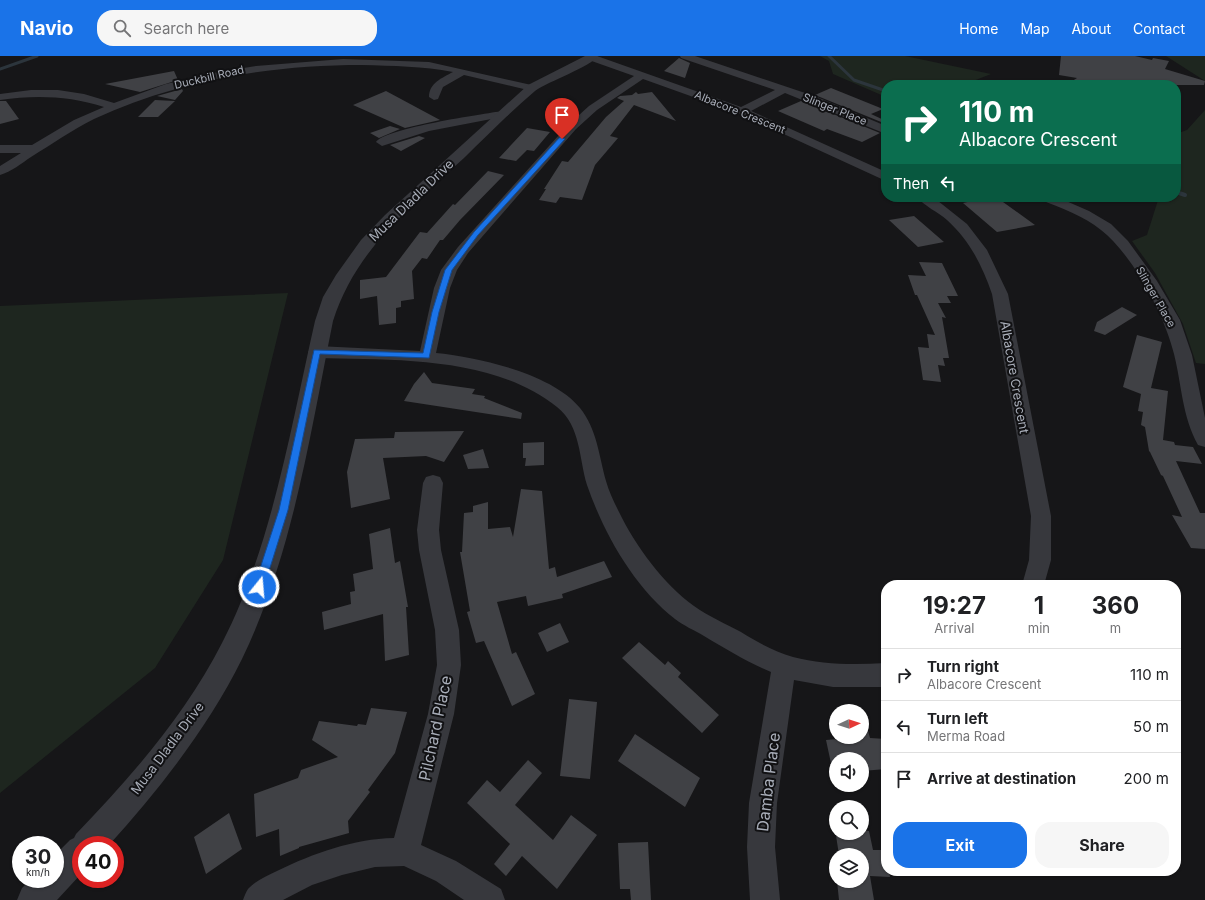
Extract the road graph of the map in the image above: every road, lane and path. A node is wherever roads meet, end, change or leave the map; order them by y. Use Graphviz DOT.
graph roads {
  1 [pos="441,56"];
  2 [pos="685,56"];
  3 [pos="592,57"];
  4 [pos="429,64"];
  5 [pos="461,72"];
  6 [pos="642,75"];
  7 [pos="532,88"];
  8 [pos="784,89"];
  9 [pos="0,97"];
  10 [pos="434,97"];
  11 [pos="114,106"];
  12 [pos="742,111"];
  13 [pos="503,114"];
  14 [pos="881,128"];
  15 [pos="382,142"];
  16 [pos="0,149"];
  17 [pos="35,149"];
  18 [pos="0,171"];
  19 [pos="881,175"];
  20 [pos="932,202"];
  21 [pos="1058,202"];
  22 [pos="317,352"];
  23 [pos="426,356"];
  24 [pos="1205,440"];
  25 [pos="433,483"];
  26 [pos="1035,580"];
  27 [pos="784,666"];
  28 [pos="881,675"];
  29 [pos="96,836"];
  30 [pos="406,852"];
  31 [pos="72,861"];
  32 [pos="64,869"];
  33 [pos="46,888"];
  34 [pos="34,900"];
  35 [pos="258,900"];
  36 [pos="490,900"];
  37 [pos="765,900"];
  1 -- 4 [label="street"];
  2 -- 8 [label="street, Slinger Place"];
  3 -- 6 [label="street, Albacore Crescent"];
  3 -- 7 [label="street, Musa Dladla Drive"];
  4 -- 5 [label="street, Duckbill Road"];
  4 -- 11 [label="street, Duckbill Road"];
  5 -- 7 [label="street, Duckbill Road"];
  5 -- 10 [label="street"];
  6 -- 12 [label="street, Albacore Crescent"];
  6 -- 23 [label="street"];
  7 -- 13 [label="street, Musa Dladla Drive"];
  8 -- 12 [label="street"];
  8 -- 14 [label="street, Slinger Place"];
  9 -- 11 [label="street"];
  11 -- 17 [label="street, Duckbill Road"];
  12 -- 19 [label="street, Albacore Crescent"];
  13 -- 15 [label="street"];
  13 -- 22 [label="street, Musa Dladla Drive"];
  16 -- 17 [label="street"];
  17 -- 18 [label="street, Duckbill Road"];
  20 -- 26 [label="street, Albacore Crescent"];
  21 -- 24 [label="street, Slinger Place"];
  22 -- 23 [label="street"];
  22 -- 29 [label="street, Musa Dladla Drive"];
  23 -- 27 [label="street"];
  25 -- 30 [label="street, Pilchard Place"];
  27 -- 28 [label="street"];
  27 -- 37 [label="street, Damba Place"];
  30 -- 35 [label="street"];
  30 -- 36 [label="street"];
  31 -- 32 [label="street"];
  33 -- 34 [label="street"];
}
